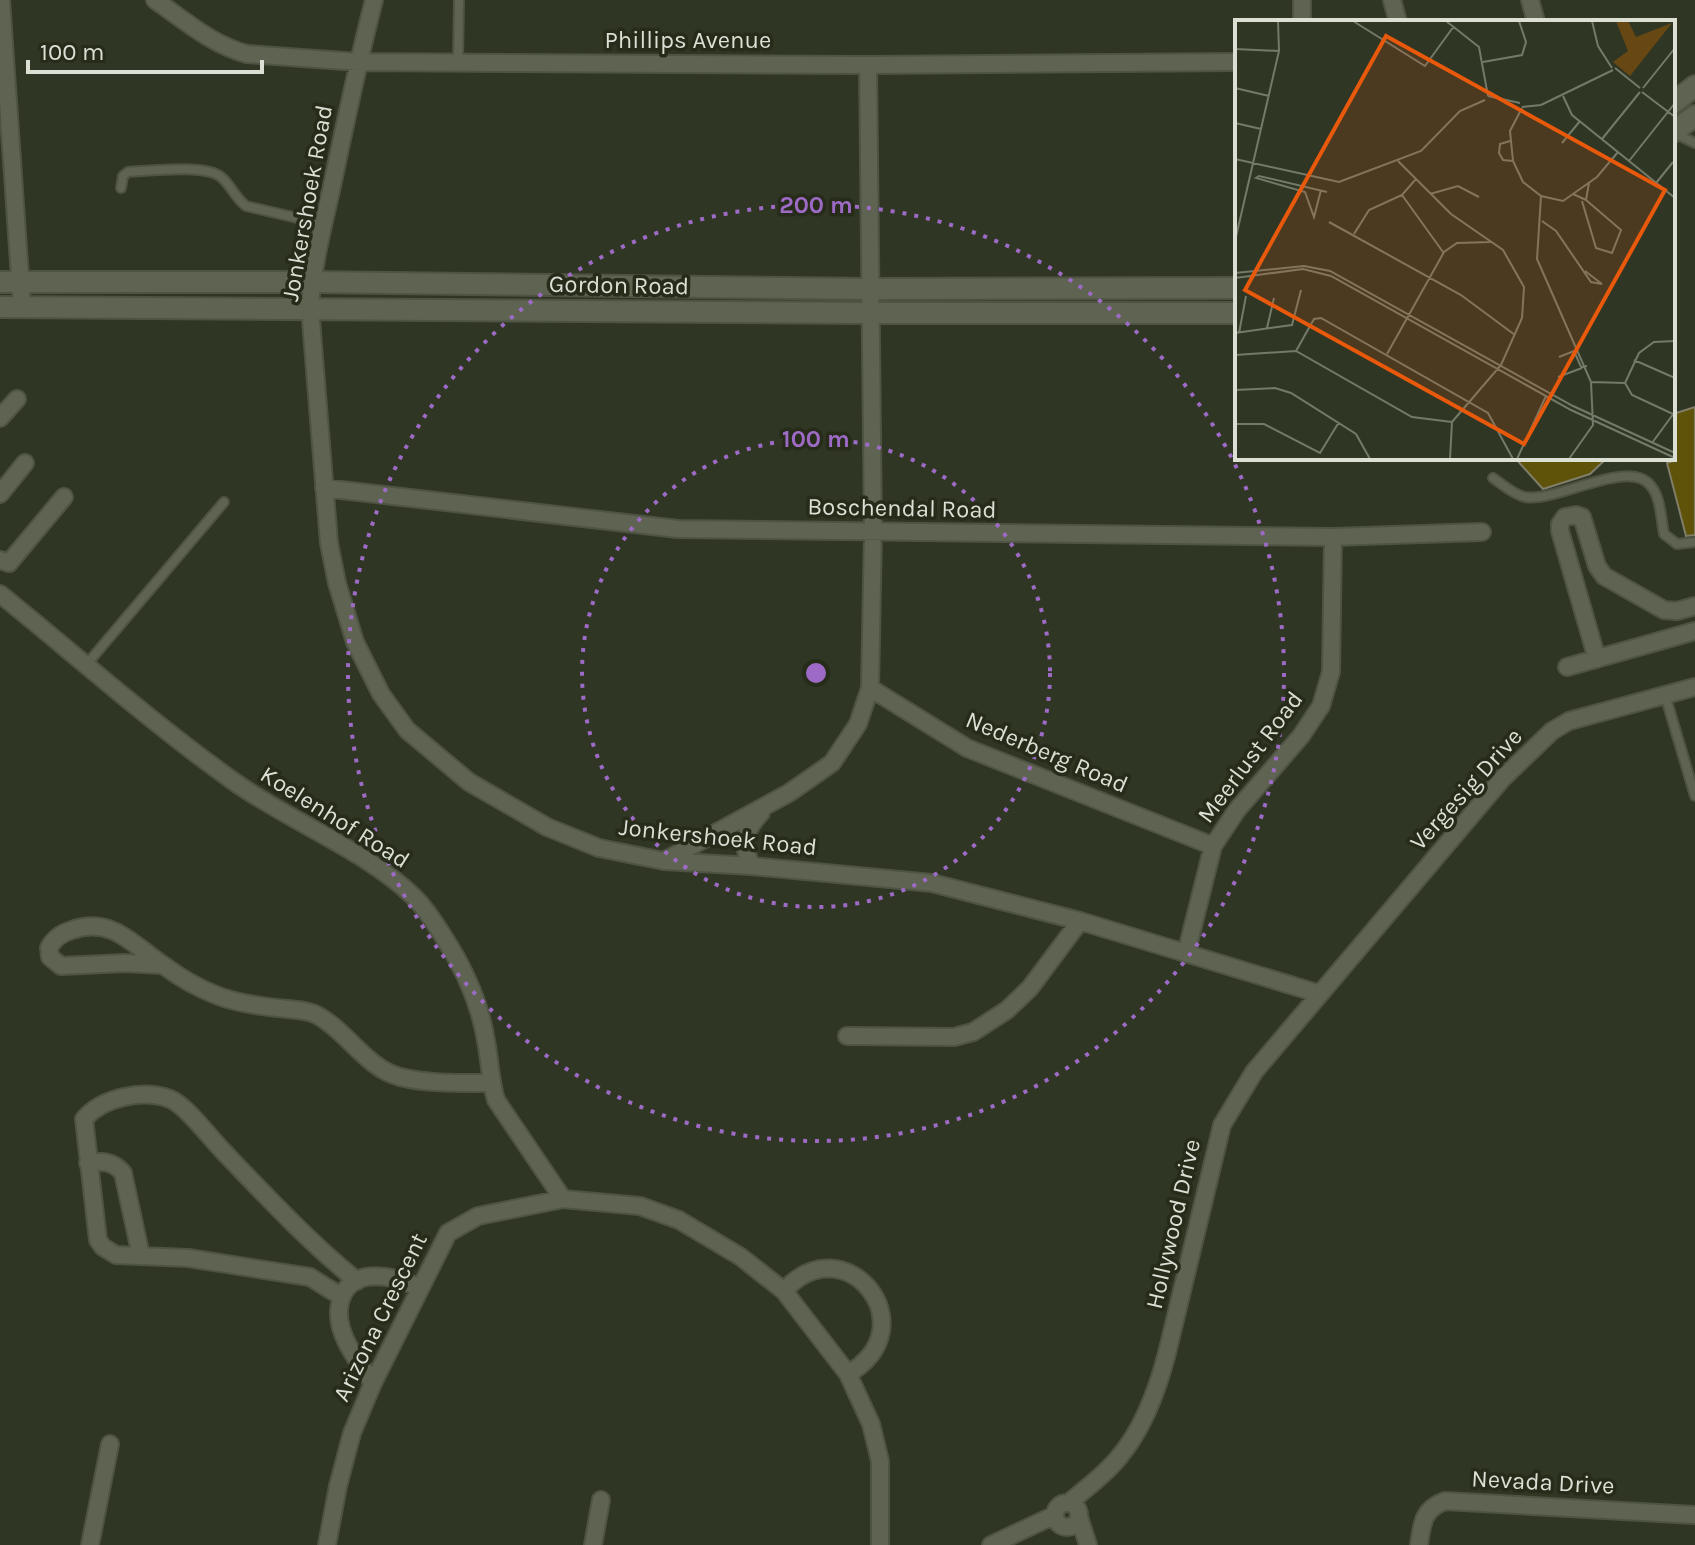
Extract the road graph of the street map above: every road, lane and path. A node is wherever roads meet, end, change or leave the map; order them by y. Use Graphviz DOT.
graph roads {
  1 [pos="1,0"];
  2 [pos="155,0"];
  3 [pos="374,0"];
  4 [pos="459,0"];
  5 [pos="1392,0"];
  6 [pos="1530,0"];
  7 [pos="1397,20"];
  8 [pos="1535,20"];
  9 [pos="358,62"];
  10 [pos="458,62"];
  11 [pos="1235,62"];
  12 [pos="868,65"];
  13 [pos="1695,86"];
  14 [pos="1675,101"];
  15 [pos="1695,116"];
  16 [pos="1675,131"];
  17 [pos="1675,133"];
  18 [pos="1695,143"];
  19 [pos="121,188"];
  20 [pos="324,225"];
  21 [pos="0,282"];
  22 [pos="22,282"];
  23 [pos="311,282"];
  24 [pos="1235,288"];
  25 [pos="871,289"];
  26 [pos="0,307"];
  27 [pos="22,307"];
  28 [pos="310,308"];
  29 [pos="870,313"];
  30 [pos="1235,313"];
  31 [pos="17,399"];
  32 [pos="0,418"];
  33 [pos="25,463"];
  34 [pos="1493,478"];
  35 [pos="324,488"];
  36 [pos="0,494"];
  37 [pos="64,497"];
  38 [pos="224,502"];
  39 [pos="873,531"];
  40 [pos="1482,532"];
  41 [pos="1333,537"];
  42 [pos="1695,542"];
  43 [pos="0,560"];
  44 [pos="0,594"];
  45 [pos="1695,606"];
  46 [pos="1695,631"];
  47 [pos="1597,659"];
  48 [pos="87,664"];
  49 [pos="1567,667"];
  50 [pos="1695,687"];
  51 [pos="870,688"];
  52 [pos="1665,695"];
  53 [pos="1691,765"];
  54 [pos="1695,796"];
  55 [pos="773,801"];
  56 [pos="1213,846"];
  57 [pos="664,861"];
  58 [pos="752,866"];
  59 [pos="1080,921"];
  60 [pos="1186,954"];
  61 [pos="163,965"];
  62 [pos="1320,994"];
  63 [pos="847,1036"];
  64 [pos="491,1083"];
  65 [pos="88,1163"];
  66 [pos="563,1199"];
  67 [pos="141,1256"];
  68 [pos="357,1281"];
  69 [pos="419,1288"];
  70 [pos="784,1291"];
  71 [pos="342,1297"];
  72 [pos="848,1374"];
  73 [pos="373,1383"];
  74 [pos="110,1444"];
  75 [pos="601,1500"];
  76 [pos="1695,1515"];
  77 [pos="1068,1517"];
  78 [pos="881,1537"];
  79 [pos="90,1545"];
  80 [pos="327,1545"];
  81 [pos="593,1545"];
  82 [pos="890,1545"];
  83 [pos="991,1545"];
  84 [pos="1014,1545"];
  85 [pos="1086,1545"];
  86 [pos="1419,1545"];
  1 -- 22 [label="street"];
  2 -- 9 [label="street, Phillips Avenue"];
  3 -- 9 [label="street, Jonkershoek Road"];
  4 -- 10 [label="lane"];
  5 -- 7 [label="street"];
  6 -- 8 [label="street"];
  9 -- 10 [label="street, Phillips Avenue"];
  9 -- 20 [label="street, Jonkershoek Road"];
  10 -- 12 [label="street, Phillips Avenue"];
  11 -- 12 [label="street, Phillips Avenue"];
  12 -- 25 [label="street"];
  13 -- 14 [label="street"];
  15 -- 16 [label="street"];
  17 -- 18 [label="lane"];
  19 -- 20 [label="lane"];
  20 -- 23 [label="street, Jonkershoek Road"];
  21 -- 22 [label="street, Gordon Road"];
  22 -- 23 [label="street, Gordon Road"];
  22 -- 27 [label="street"];
  23 -- 25 [label="street, Gordon Road"];
  23 -- 28 [label="street, Jonkershoek Road"];
  24 -- 25 [label="street, Gordon Road"];
  25 -- 29 [label="street"];
  26 -- 27 [label="street, Gordon Road"];
  27 -- 28 [label="street, Gordon Road"];
  28 -- 29 [label="street, Gordon Road"];
  28 -- 35 [label="street, Jonkershoek Road"];
  29 -- 30 [label="street, Gordon Road"];
  29 -- 39 [label="street"];
  31 -- 32 [label="street"];
  33 -- 36 [label="street"];
  34 -- 42 [label="lane"];
  35 -- 39 [label="street, Boschendal Road"];
  35 -- 57 [label="street, Jonkershoek Road"];
  37 -- 43 [label="street"];
  38 -- 48 [label="lane"];
  39 -- 41 [label="street, Boschendal Road"];
  39 -- 51 [label="street"];
  40 -- 41 [label="street, Boschendal Road"];
  41 -- 56 [label="street, Meerlust Road"];
  44 -- 48 [label="street, Koelenhof Road"];
  45 -- 47 [label="street"];
  46 -- 47 [label="street"];
  47 -- 49 [label="street"];
  48 -- 64 [label="street, Koelenhof Road"];
  50 -- 52 [label="street, Vergesig Drive"];
  51 -- 55 [label="street"];
  51 -- 56 [label="street, Nederberg Road"];
  52 -- 53 [label="lane"];
  52 -- 62 [label="street, Vergesig Drive"];
  53 -- 54 [label="lane"];
  55 -- 57 [label="street"];
  55 -- 58 [label="street"];
  56 -- 60 [label="street, Meerlust Road"];
  57 -- 58 [label="street, Jonkershoek Road"];
  58 -- 59 [label="street, Jonkershoek Road"];
  59 -- 60 [label="street, Jonkershoek Road"];
  59 -- 63 [label="street"];
  60 -- 62 [label="street, Jonkershoek Road"];
  61 -- 61 [label="street"];
  61 -- 64 [label="street"];
  62 -- 77 [label="street, Hollywood Drive"];
  64 -- 66 [label="street, Koelenhof Road"];
  65 -- 67 [label="street"];
  65 -- 67 [label="street"];
  65 -- 68 [label="street"];
  66 -- 69 [label="street, Arizona Crescent"];
  66 -- 70 [label="street, Arizona Crescent"];
  67 -- 71 [label="street"];
  68 -- 69 [label="street"];
  68 -- 71 [label="street"];
  69 -- 73 [label="street, Arizona Crescent"];
  70 -- 72 [label="street, Arizona Crescent"];
  70 -- 72 [label="street"];
  71 -- 73 [label="street"];
  72 -- 78 [label="street, Arizona Crescent"];
  73 -- 80 [label="street, Arizona Crescent"];
  74 -- 79 [label="street"];
  75 -- 81 [label="street"];
  76 -- 86 [label="street, Nevada Drive"];
  77 -- 83 [label="street, Hollywood Drive"];
  77 -- 84 [label="street, Hollywood Drive"];
  77 -- 85 [label="street"];
  78 -- 82 [label="street, Arizona Crescent"];
}
